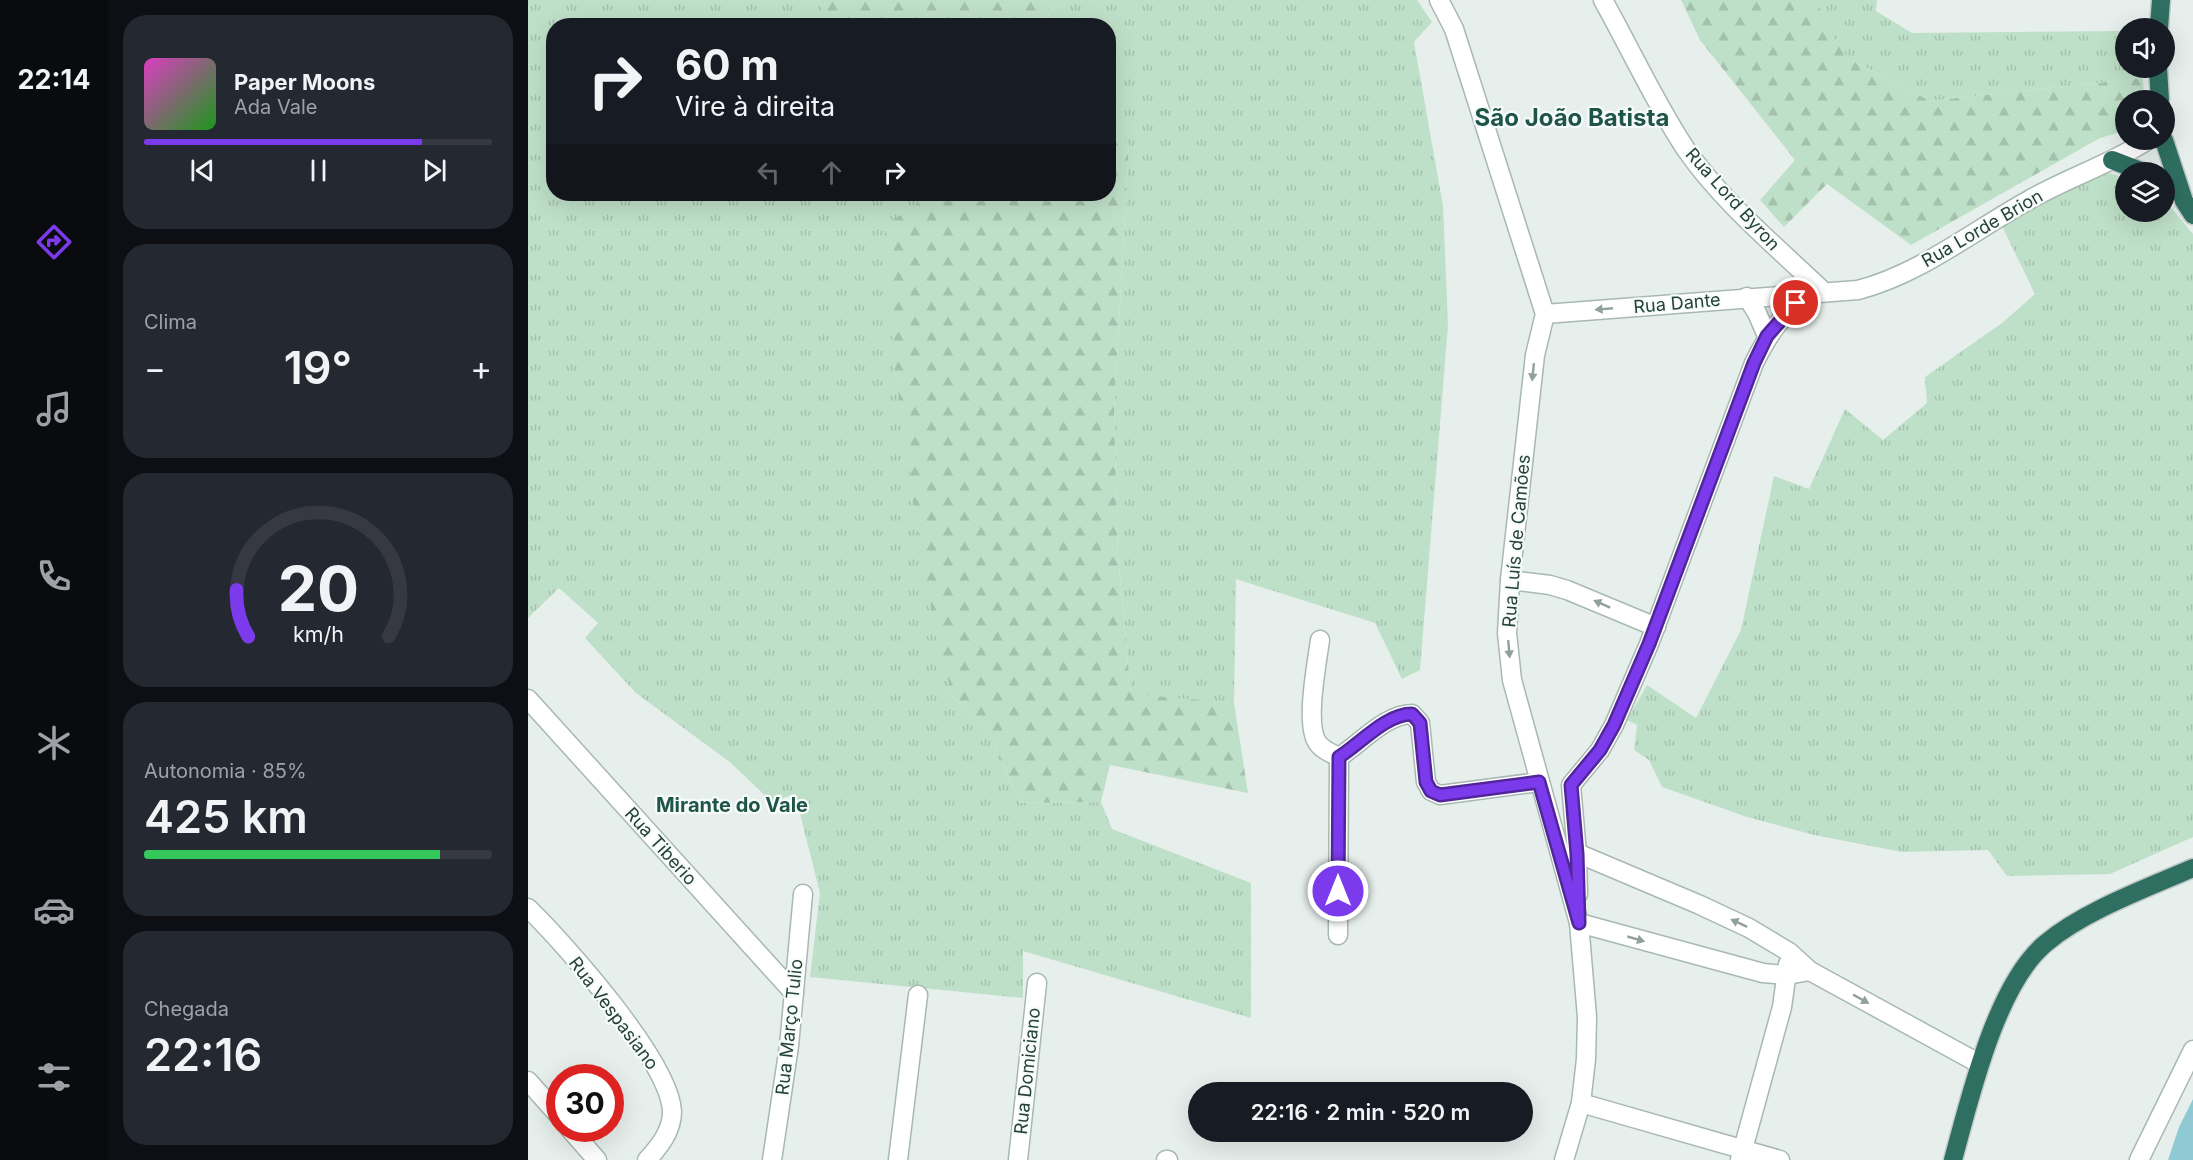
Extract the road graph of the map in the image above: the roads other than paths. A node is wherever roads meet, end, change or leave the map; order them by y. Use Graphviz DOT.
graph roads {
  1 [pos="1439,0"];
  2 [pos="1603,0"];
  3 [pos="2162,0"];
  4 [pos="2160,18"];
  5 [pos="2130,150"];
  6 [pos="2168,150"];
  7 [pos="2112,160"];
  8 [pos="2117,162"];
  9 [pos="2175,197"];
  10 [pos="2188,208"];
  11 [pos="1817,293"];
  12 [pos="1747,297"];
  13 [pos="1545,314"];
  14 [pos="1767,336"];
  15 [pos="1510,580"];
  16 [pos="1656,627"];
  17 [pos="1320,640"];
  18 [pos="528,699"];
  19 [pos="1339,757"];
  20 [pos="1539,782"];
  21 [pos="1577,854"];
  22 [pos="2193,868"];
  23 [pos="803,894"];
  24 [pos="528,908"];
  25 [pos="1579,923"];
  26 [pos="1338,935"];
  27 [pos="1789,952"];
  28 [pos="1810,971"];
  29 [pos="1787,975"];
  30 [pos="1037,983"];
  31 [pos="794,993"];
  32 [pos="918,995"];
  33 [pos="2193,1050"];
  34 [pos="1980,1064"];
  35 [pos="528,1081"];
  36 [pos="546,1101"];
  37 [pos="1581,1103"];
  38 [pos="581,1142"];
  39 [pos="1742,1155"];
  40 [pos="597,1160"];
  41 [pos="647,1160"];
  42 [pos="772,1160"];
  43 [pos="898,1160"];
  44 [pos="1018,1160"];
  45 [pos="1564,1160"];
  46 [pos="1780,1160"];
  47 [pos="1953,1160"];
  48 [pos="2139,1160"];
  1 -- 13 [label="street"];
  2 -- 11 [label="street, Rua Lord Byron"];
  3 -- 4 [label="highway"];
  5 -- 7 [label="street, Rua Lorde Brion"];
  6 -- 10 [label="highway"];
  7 -- 8 [label="highway"];
  7 -- 11 [label="street, Rua Lorde Brion"];
  9 -- 10 [label="highway"];
  11 -- 12 [label="street, Rua Dante"];
  11 -- 14 [label="street"];
  12 -- 13 [label="street, Rua Dante, one-way"];
  12 -- 14 [label="street"];
  13 -- 15 [label="street, Rua Luís de Camões, one-way"];
  14 -- 16 [label="street"];
  16 -- 15 [label="street, one-way"];
  15 -- 20 [label="street, Rua Luís de Camões, one-way"];
  16 -- 21 [label="street"];
  17 -- 19 [label="street"];
  18 -- 31 [label="street, Rua Tiberio"];
  19 -- 20 [label="street"];
  19 -- 26 [label="street"];
  20 -- 25 [label="street, Rua Luís de Camões"];
  21 -- 25 [label="street"];
  27 -- 21 [label="street, one-way"];
  22 -- 34 [label="highway"];
  23 -- 31 [label="street, Rua Março Tulio"];
  24 -- 41 [label="street, Rua Vespasiano"];
  25 -- 29 [label="street, one-way"];
  25 -- 37 [label="street, Rua Luís de Camões"];
  27 -- 28 [label="street"];
  27 -- 29 [label="street"];
  28 -- 29 [label="street"];
  28 -- 34 [label="street, one-way"];
  29 -- 39 [label="street"];
  30 -- 44 [label="street, Rua Domiciano"];
  31 -- 42 [label="street, Rua Março Tulio"];
  32 -- 43 [label="street"];
  33 -- 48 [label="street"];
  34 -- 47 [label="highway"];
  35 -- 36 [label="street"];
  37 -- 39 [label="street"];
  37 -- 45 [label="street, Rua Luís de Camões"];
  38 -- 40 [label="street"];
  39 -- 46 [label="street"];
}
